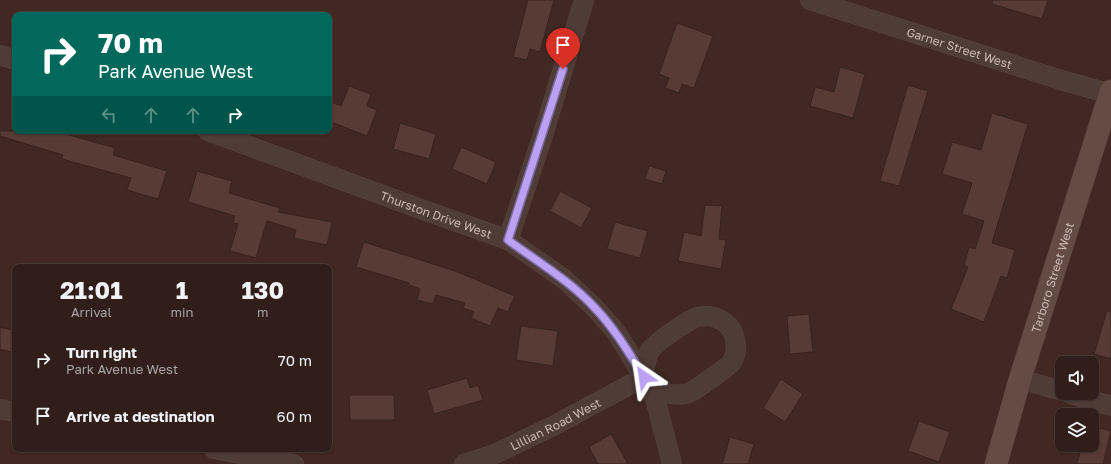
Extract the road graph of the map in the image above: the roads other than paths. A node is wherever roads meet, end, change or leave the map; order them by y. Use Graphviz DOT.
graph roads {
  1 [pos="584,0"];
  2 [pos="810,0"];
  3 [pos="834,4"];
  4 [pos="0,55"];
  5 [pos="12,59"];
  6 [pos="1111,93"];
  7 [pos="216,134"];
  8 [pos="508,240"];
  9 [pos="644,377"];
  10 [pos="1020,379"];
  11 [pos="1055,389"];
  12 [pos="1091,400"];
  13 [pos="1111,406"];
  14 [pos="0,409"];
  15 [pos="12,411"];
  16 [pos="230,452"];
  17 [pos="294,464"];
  18 [pos="464,464"];
  19 [pos="672,464"];
  20 [pos="996,464"];
  1 -- 8 [label="street"];
  2 -- 3 [label="street, Garner Street West"];
  3 -- 6 [label="street, Garner Street West"];
  4 -- 5 [label="street"];
  6 -- 10 [label="main road, Tarboro Street West"];
  7 -- 8 [label="street, Thurston Drive West"];
  8 -- 9 [label="street, Thurston Drive West"];
  9 -- 9 [label="street"];
  9 -- 18 [label="street, Lillian Road West"];
  9 -- 19 [label="street, Thurston Drive West"];
  10 -- 11 [label="street"];
  10 -- 20 [label="main road, Tarboro Street West"];
  12 -- 13 [label="street"];
  14 -- 15 [label="street"];
  16 -- 17 [label="street"];
}
